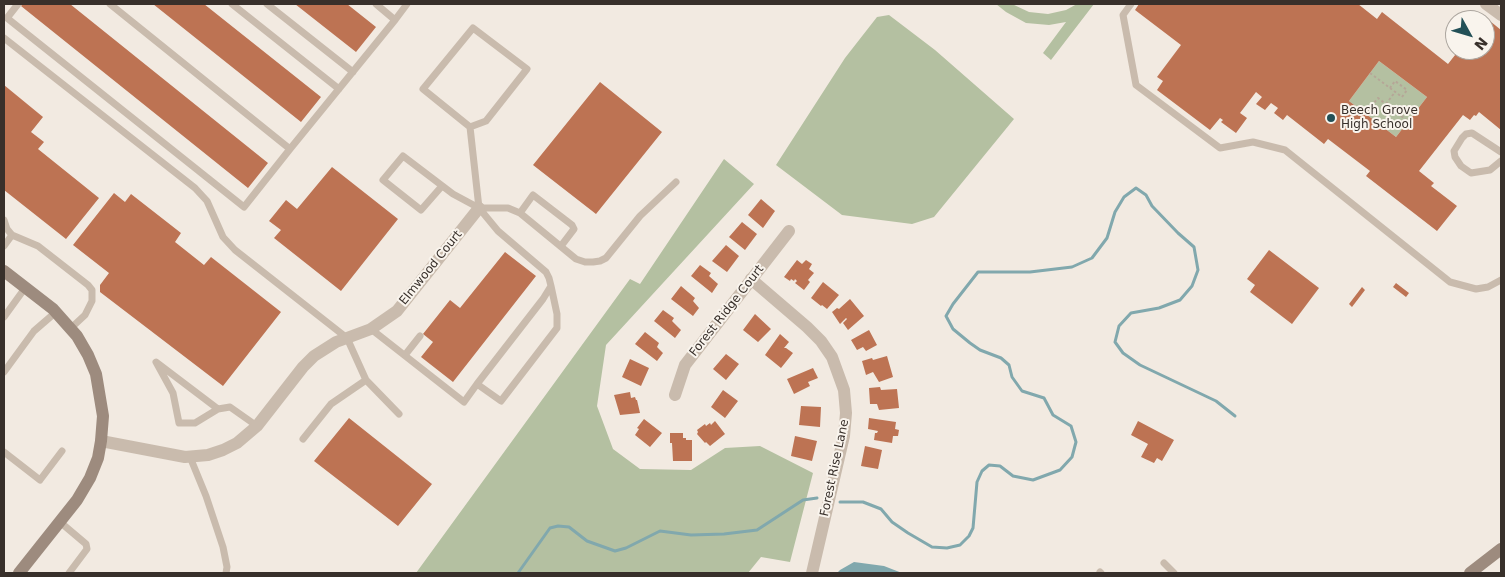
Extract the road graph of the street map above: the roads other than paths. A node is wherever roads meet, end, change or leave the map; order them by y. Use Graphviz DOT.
graph roads {
  1 [pos="18,4"];
  2 [pos="110,4"];
  3 [pos="232,4"];
  4 [pos="267,4"];
  5 [pos="376,4"];
  6 [pos="407,4"];
  7 [pos="1131,4"];
  8 [pos="1486,4"];
  9 [pos="1501,15"];
  10 [pos="395,20"];
  11 [pos="4,38"];
  12 [pos="353,72"];
  13 [pos="338,89"];
  14 [pos="470,127"];
  15 [pos="290,149"];
  16 [pos="1501,152"];
  17 [pos="1501,162"];
  18 [pos="676,182"];
  19 [pos="442,186"];
  20 [pos="479,208"];
  21 [pos="520,213"];
  22 [pos="4,220"];
  23 [pos="789,231"];
  24 [pos="12,235"];
  25 [pos="4,246"];
  26 [pos="561,246"];
  27 [pos="4,271"];
  28 [pos="751,280"];
  29 [pos="1501,280"];
  30 [pos="551,286"];
  31 [pos="26,288"];
  32 [pos="56,312"];
  33 [pos="4,317"];
  34 [pos="70,328"];
  35 [pos="371,329"];
  36 [pos="420,336"];
  37 [pos="347,338"];
  38 [pos="404,355"];
  39 [pos="4,372"];
  40 [pos="366,380"];
  41 [pos="477,384"];
  42 [pos="675,396"];
  43 [pos="218,409"];
  44 [pos="400,414"];
  45 [pos="256,426"];
  46 [pos="303,439"];
  47 [pos="101,441"];
  48 [pos="4,452"];
  49 [pos="62,452"];
  50 [pos="190,457"];
  51 [pos="60,522"];
  52 [pos="1501,549"];
  53 [pos="1164,563"];
  54 [pos="20,573"];
  55 [pos="69,573"];
  56 [pos="226,573"];
  57 [pos="812,573"];
  58 [pos="1174,573"];
  59 [pos="1470,573"];
  1 -- 15 [label="lane"];
  2 -- 15 [label="lane"];
  3 -- 13 [label="lane"];
  4 -- 12 [label="lane"];
  5 -- 10 [label="lane"];
  6 -- 10 [label="lane"];
  7 -- 29 [label="lane"];
  8 -- 9 [label="street"];
  10 -- 12 [label="lane"];
  11 -- 37 [label="lane"];
  12 -- 13 [label="lane"];
  13 -- 15 [label="lane"];
  14 -- 14 [label="lane"];
  14 -- 20 [label="lane"];
  16 -- 17 [label="lane"];
  18 -- 26 [label="lane"];
  19 -- 19 [label="lane"];
  19 -- 20 [label="lane"];
  20 -- 21 [label="lane"];
  20 -- 30 [label="lane"];
  20 -- 35 [label="street, Elmwood Court"];
  21 -- 26 [label="lane"];
  21 -- 26 [label="lane"];
  22 -- 24 [label="lane"];
  23 -- 28 [label="street, Forest Ridge Court"];
  24 -- 25 [label="lane"];
  24 -- 34 [label="lane"];
  27 -- 31 [label="street"];
  28 -- 42 [label="street, Forest Ridge Court"];
  28 -- 57 [label="street, Forest Rise Lane"];
  30 -- 41 [label="lane"];
  30 -- 41 [label="lane"];
  31 -- 32 [label="street"];
  31 -- 33 [label="lane"];
  32 -- 34 [label="street"];
  32 -- 39 [label="lane"];
  34 -- 47 [label="street"];
  35 -- 37 [label="street, Elmwood Court"];
  35 -- 38 [label="lane"];
  36 -- 38 [label="lane"];
  37 -- 40 [label="lane"];
  37 -- 45 [label="street, Elmwood Court"];
  38 -- 41 [label="lane"];
  40 -- 44 [label="lane"];
  40 -- 46 [label="lane"];
  43 -- 43 [label="lane"];
  43 -- 45 [label="lane"];
  45 -- 50 [label="street, Elmwood Court"];
  47 -- 50 [label="street, Elmwood Court"];
  47 -- 51 [label="street"];
  48 -- 49 [label="lane"];
  50 -- 56 [label="lane"];
  51 -- 54 [label="street"];
  51 -- 55 [label="lane"];
  52 -- 59 [label="street"];
  53 -- 58 [label="lane"];
}
